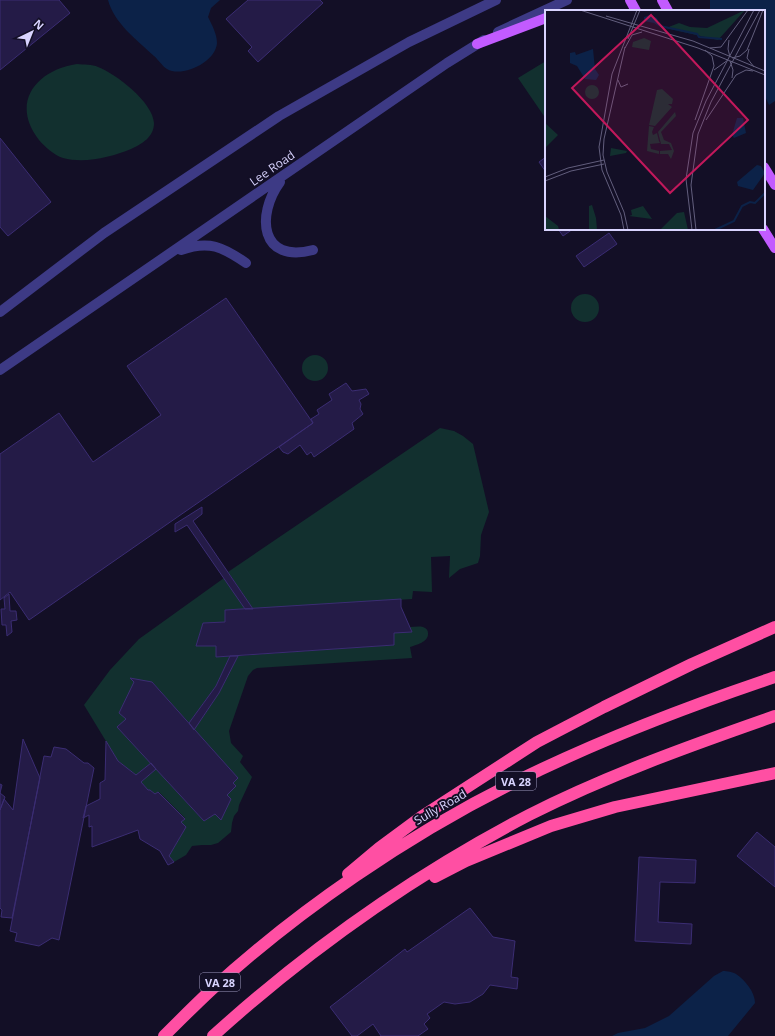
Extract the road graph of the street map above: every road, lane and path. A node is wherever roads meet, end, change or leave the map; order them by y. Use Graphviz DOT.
graph roads {
  1 [pos="496,0"];
  2 [pos="567,0"];
  3 [pos="630,0"];
  4 [pos="662,0"];
  5 [pos="545,10"];
  6 [pos="545,10"];
  7 [pos="635,10"];
  8 [pos="667,10"];
  9 [pos="545,18"];
  10 [pos="477,44"];
  11 [pos="765,169"];
  12 [pos="285,175"];
  13 [pos="775,185"];
  14 [pos="764,230"];
  15 [pos="775,248"];
  16 [pos="312,250"];
  17 [pos="167,256"];
  18 [pos="246,263"];
  19 [pos="0,312"];
  20 [pos="0,370"];
  21 [pos="775,627"];
  22 [pos="775,677"];
  23 [pos="775,716"];
  24 [pos="775,772"];
  25 [pos="345,928"];
  26 [pos="280,932"];
  27 [pos="164,1036"];
  28 [pos="213,1036"];
  1 -- 19 [label="street"];
  2 -- 6 [label="street, Lee Road"];
  3 -- 7 [label="main road"];
  4 -- 8 [label="main road"];
  5 -- 10 [label="street, Lee Road"];
  9 -- 10 [label="main road"];
  10 -- 12 [label="street, Lee Road"];
  11 -- 13 [label="main road"];
  12 -- 16 [label="street"];
  12 -- 17 [label="street, Lee Road"];
  14 -- 15 [label="main road"];
  17 -- 18 [label="street"];
  17 -- 20 [label="street, Lee Road"];
  21 -- 26 [label="highway"];
  22 -- 26 [label="highway, Sully Road / VA 28"];
  23 -- 25 [label="highway, VA 28"];
  24 -- 25 [label="highway"];
  25 -- 28 [label="highway, VA 28"];
  26 -- 27 [label="highway, Sully Road / VA 28"];
}
